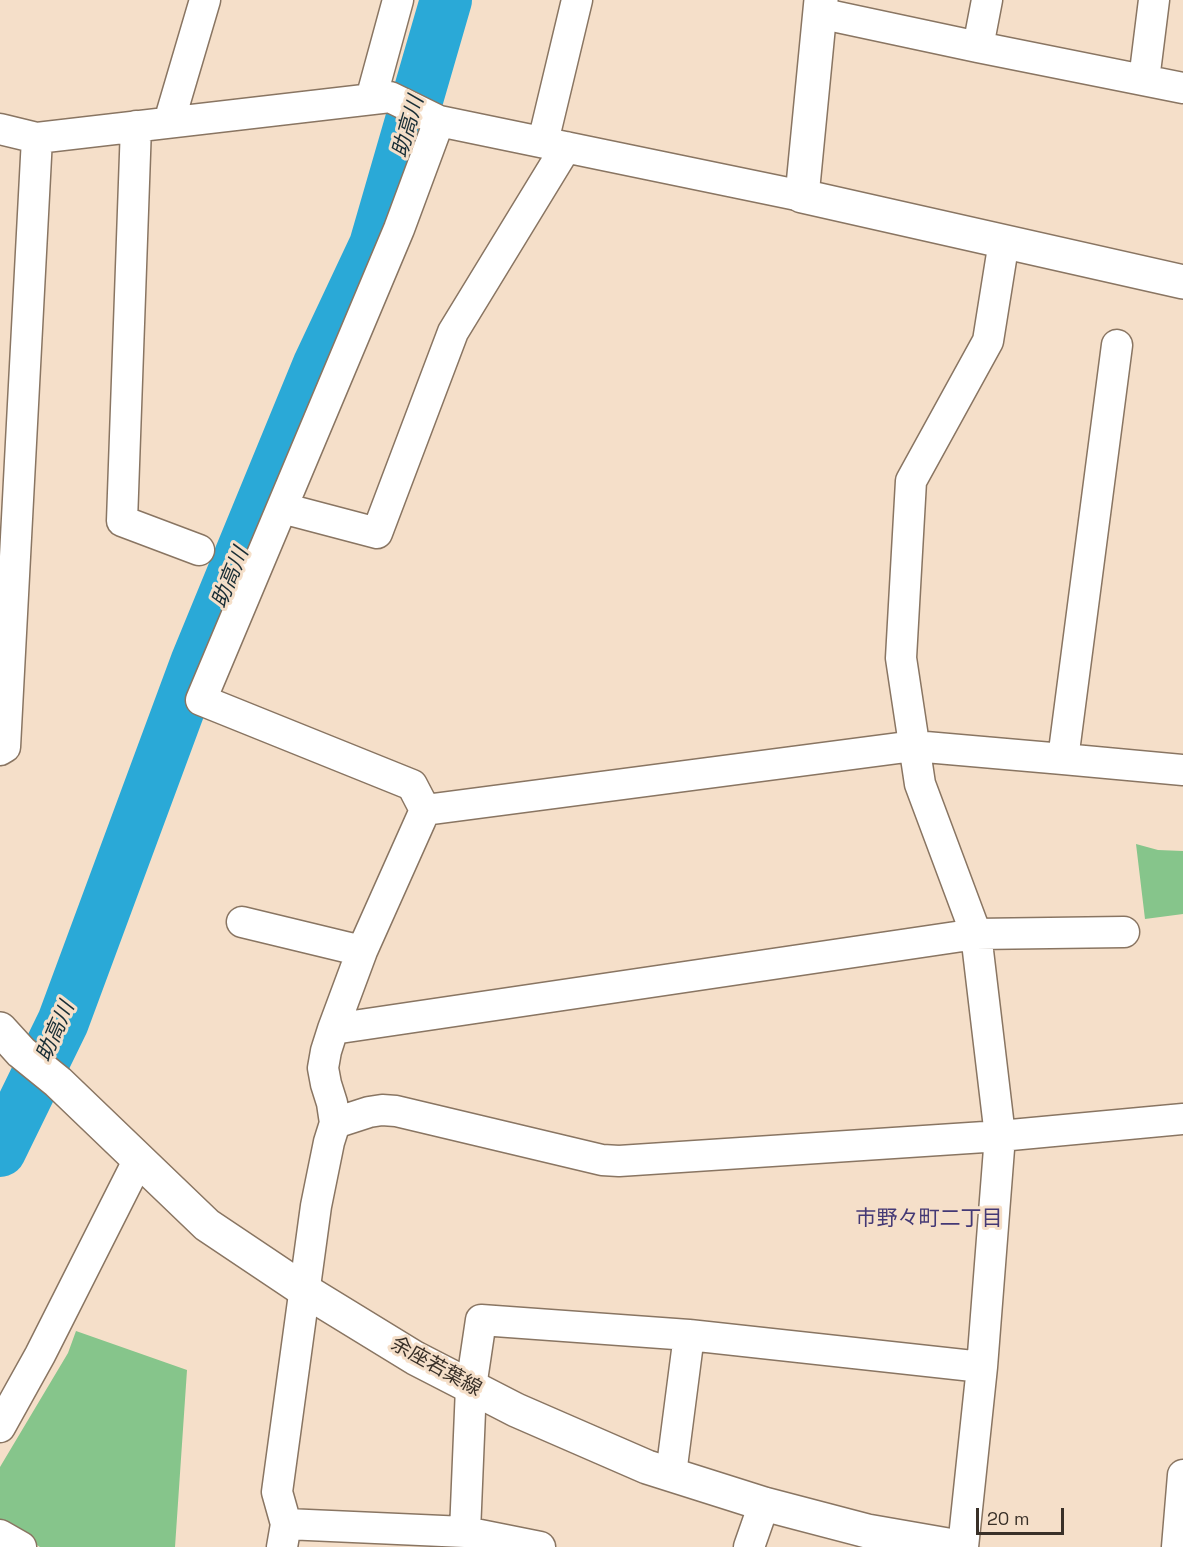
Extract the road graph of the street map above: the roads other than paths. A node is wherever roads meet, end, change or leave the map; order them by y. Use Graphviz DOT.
graph roads {
  1 [pos="205,0"];
  2 [pos="398,0"];
  3 [pos="577,0"];
  4 [pos="987,0"];
  5 [pos="1154,0"];
  6 [pos="820,6"];
  7 [pos="978,47"];
  8 [pos="1144,80"];
  9 [pos="1183,88"];
  10 [pos="381,98"];
  11 [pos="434,118"];
  12 [pos="169,123"];
  13 [pos="136,126"];
  14 [pos="0,129"];
  15 [pos="37,138"];
  16 [pos="555,145"];
  17 [pos="802,196"];
  18 [pos="1004,241"];
  19 [pos="1183,282"];
  20 [pos="1117,345"];
  21 [pos="282,508"];
  22 [pos="199,550"];
  23 [pos="914,746"];
  24 [pos="0,750"];
  25 [pos="1063,759"];
  26 [pos="1183,771"];
  27 [pos="425,810"];
  28 [pos="242,921"];
  29 [pos="1124,932"];
  30 [pos="976,934"];
  31 [pos="362,951"];
  32 [pos="333,1029"];
  33 [pos="11,1040"];
  34 [pos="1183,1119"];
  35 [pos="335,1123"];
  36 [pos="1000,1136"];
  37 [pos="139,1159"];
  38 [pos="304,1290"];
  39 [pos="689,1335"];
  40 [pos="982,1367"];
  41 [pos="471,1387"];
  42 [pos="0,1427"];
  43 [pos="671,1474"];
  44 [pos="1183,1475"];
  45 [pos="764,1504"];
  46 [pos="465,1532"];
  47 [pos="0,1535"];
  48 [pos="284,1536"];
  49 [pos="21,1547"];
  50 [pos="540,1547"];
  51 [pos="749,1547"];
  52 [pos="961,1547"];
  53 [pos="1177,1547"];
  1 -- 12 [label="street"];
  2 -- 10 [label="street"];
  3 -- 16 [label="street"];
  4 -- 7 [label="street"];
  5 -- 8 [label="street"];
  6 -- 7 [label="street"];
  6 -- 17 [label="main road"];
  7 -- 8 [label="street"];
  8 -- 9 [label="street"];
  10 -- 11 [label="street"];
  10 -- 12 [label="street"];
  11 -- 16 [label="street"];
  11 -- 21 [label="street"];
  12 -- 13 [label="street"];
  13 -- 15 [label="street"];
  13 -- 22 [label="street"];
  14 -- 15 [label="street"];
  15 -- 24 [label="street"];
  16 -- 17 [label="street"];
  16 -- 21 [label="street"];
  17 -- 18 [label="main road"];
  18 -- 19 [label="main road"];
  18 -- 23 [label="street"];
  20 -- 25 [label="street"];
  21 -- 27 [label="street"];
  23 -- 25 [label="street"];
  23 -- 27 [label="street"];
  23 -- 30 [label="street"];
  25 -- 26 [label="street"];
  27 -- 31 [label="street"];
  28 -- 31 [label="street"];
  29 -- 30 [label="street"];
  30 -- 32 [label="street"];
  30 -- 36 [label="street"];
  31 -- 32 [label="street"];
  32 -- 35 [label="street"];
  33 -- 37 [label="main road, 余座若葉線"];
  34 -- 36 [label="street"];
  35 -- 36 [label="street"];
  35 -- 38 [label="street"];
  36 -- 40 [label="street"];
  37 -- 38 [label="main road, 余座若葉線"];
  37 -- 42 [label="street"];
  38 -- 41 [label="main road, 余座若葉線"];
  38 -- 48 [label="street"];
  39 -- 40 [label="street"];
  39 -- 41 [label="street"];
  39 -- 43 [label="street"];
  40 -- 52 [label="street"];
  41 -- 43 [label="main road, 余座若葉線"];
  41 -- 46 [label="street"];
  43 -- 45 [label="main road, 余座若葉線"];
  44 -- 53 [label="street"];
  45 -- 51 [label="street"];
  45 -- 52 [label="main road, 余座若葉線"];
  46 -- 48 [label="street"];
  46 -- 50 [label="street"];
  47 -- 49 [label="street"];
}
